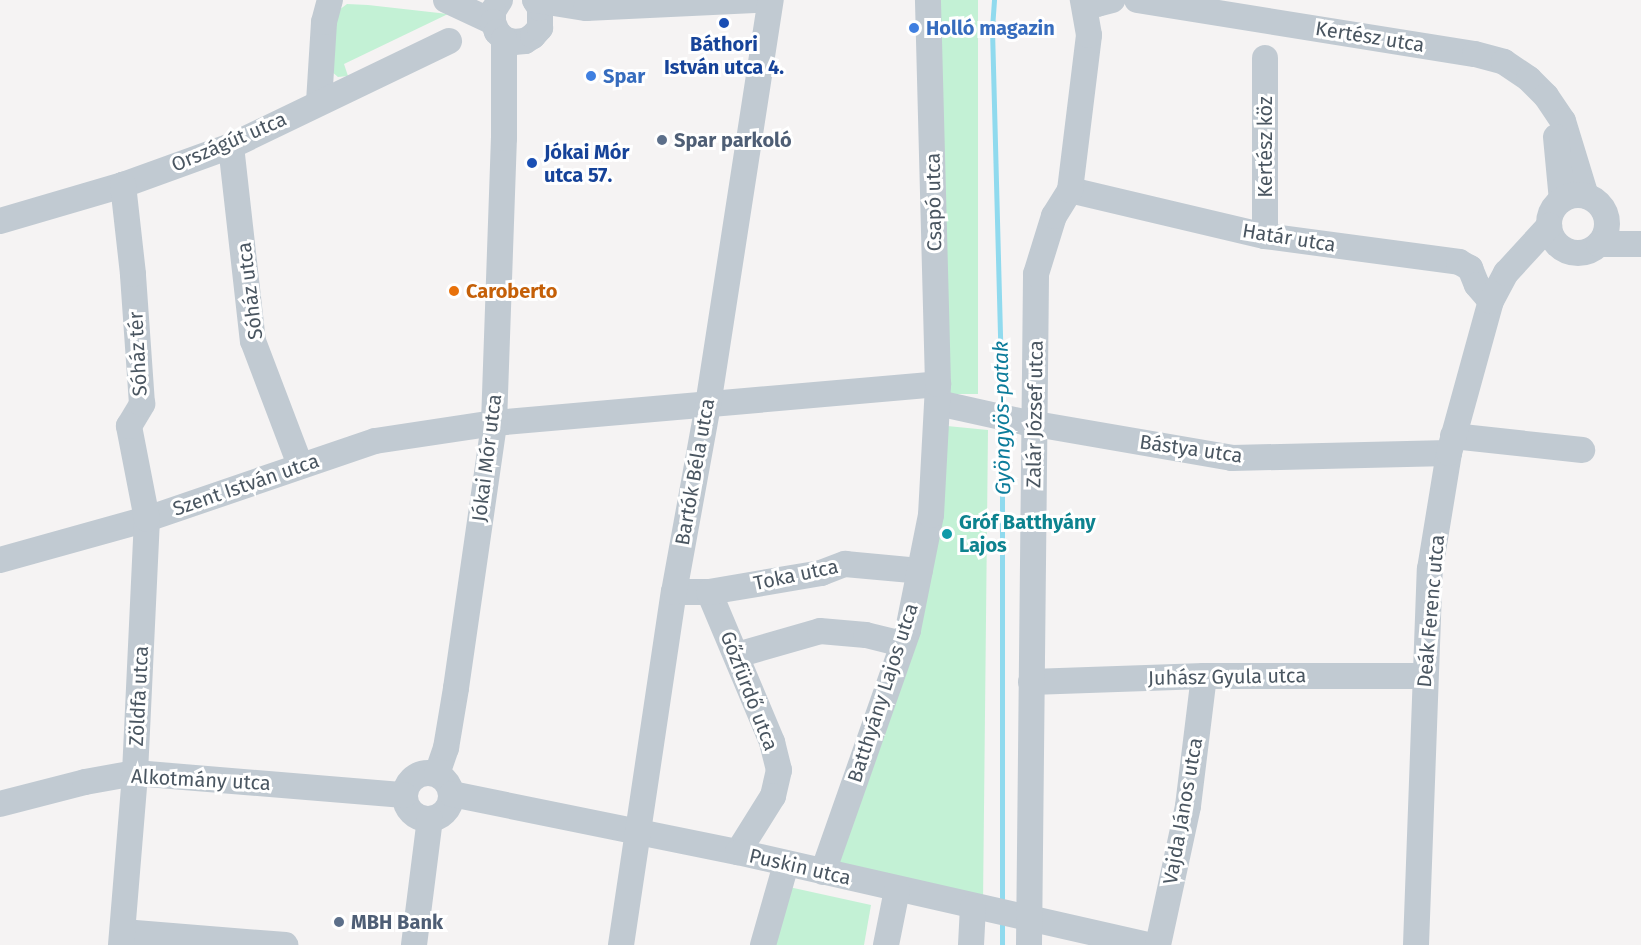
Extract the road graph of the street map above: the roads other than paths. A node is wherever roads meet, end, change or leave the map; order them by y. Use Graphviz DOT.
graph roads {
  1 [pos="330,0"];
  2 [pos="446,0"];
  3 [pos="464,0"];
  4 [pos="535,0"];
  5 [pos="755,0"];
  6 [pos="771,0"];
  7 [pos="928,0"];
  8 [pos="1137,0"];
  9 [pos="1096,1"];
  10 [pos="1175,4"];
  11 [pos="586,8"];
  12 [pos="510,22"];
  13 [pos="448,41"];
  14 [pos="1265,58"];
  15 [pos="319,102"];
  16 [pos="231,146"];
  17 [pos="123,185"];
  18 [pos="1070,190"];
  19 [pos="1574,198"];
  20 [pos="0,221"];
  21 [pos="1549,226"];
  22 [pos="1641,231"];
  23 [pos="1603,233"];
  24 [pos="1265,236"];
  25 [pos="1641,244"];
  26 [pos="1563,248"];
  27 [pos="1495,293"];
  28 [pos="938,394"];
  29 [pos="708,405"];
  30 [pos="494,423"];
  31 [pos="1030,423"];
  32 [pos="1451,445"];
  33 [pos="1582,450"];
  34 [pos="300,465"];
  35 [pos="147,519"];
  36 [pos="0,560"];
  37 [pos="920,571"];
  38 [pos="674,592"];
  39 [pos="709,592"];
  40 [pos="902,644"];
  41 [pos="737,654"];
  42 [pos="1204,676"];
  43 [pos="1424,676"];
  44 [pos="1031,682"];
  45 [pos="135,773"];
  46 [pos="444,784"];
  47 [pos="405,795"];
  48 [pos="0,804"];
  49 [pos="430,819"];
  50 [pos="639,832"];
  51 [pos="738,852"];
  52 [pos="786,864"];
  53 [pos="823,872"];
  54 [pos="897,890"];
  55 [pos="975,908"];
  56 [pos="1026,919"];
  57 [pos="122,938"];
  58 [pos="207,941"];
  59 [pos="285,945"];
  60 [pos="414,945"];
  61 [pos="621,945"];
  62 [pos="763,945"];
  63 [pos="886,945"];
  64 [pos="971,945"];
  65 [pos="1029,945"];
  66 [pos="1148,945"];
  67 [pos="1158,945"];
  68 [pos="1416,945"];
  1 -- 15 [label="street"];
  2 -- 12 [label="street"];
  3 -- 12 [label="street"];
  4 -- 11 [label="street"];
  4 -- 12 [label="street, Jókai Mór utca"];
  5 -- 11 [label="street"];
  6 -- 29 [label="street, Bartók Béla utca"];
  7 -- 28 [label="street, Csapó utca"];
  8 -- 10 [label="street, Kertész utca"];
  9 -- 18 [label="street, Zalár József utca"];
  10 -- 19 [label="street, Kertész utca"];
  11 -- 12 [label="street"];
  12 -- 30 [label="street, Jókai Mór utca"];
  13 -- 15 [label="street, Országút utca"];
  14 -- 24 [label="street, Kertész köz"];
  15 -- 16 [label="street, Országút utca"];
  16 -- 17 [label="street, Országút utca"];
  16 -- 34 [label="street, Sóház utca"];
  17 -- 20 [label="street, Országút utca"];
  17 -- 35 [label="street, Sóház tér"];
  18 -- 24 [label="street, Határ utca"];
  18 -- 31 [label="street, Zalár József utca"];
  19 -- 21 [label="street"];
  19 -- 23 [label="street"];
  21 -- 26 [label="street"];
  21 -- 27 [label="street"];
  22 -- 23 [label="street"];
  23 -- 25 [label="street"];
  23 -- 26 [label="street"];
  24 -- 27 [label="street, Határ utca"];
  26 -- 27 [label="street"];
  27 -- 32 [label="street, Deák Ferenc utca"];
  28 -- 29 [label="street, Bástya utca"];
  28 -- 31 [label="street, Bástya utca"];
  28 -- 37 [label="street, Batthyány Lajos utca"];
  29 -- 30 [label="street, Szent István utca"];
  29 -- 38 [label="street, Bartók Béla utca"];
  30 -- 34 [label="street, Szent István utca"];
  30 -- 46 [label="street, Jókai Mór utca"];
  31 -- 32 [label="street, Bástya utca"];
  31 -- 44 [label="street, Zalár József utca"];
  32 -- 33 [label="street, Bástya utca"];
  32 -- 43 [label="street, Deák Ferenc utca"];
  34 -- 35 [label="street, Szent István utca"];
  35 -- 36 [label="street, Szent István utca"];
  35 -- 45 [label="street, Zöldfa utca"];
  37 -- 39 [label="street, Toka utca"];
  37 -- 40 [label="street, Batthyány Lajos utca"];
  38 -- 39 [label="street"];
  38 -- 50 [label="street, Bartók Béla utca"];
  39 -- 41 [label="street, Gőzfürdő utca"];
  40 -- 41 [label="street"];
  40 -- 53 [label="street, Batthyány Lajos utca"];
  41 -- 51 [label="street, Gőzfürdő utca"];
  42 -- 43 [label="street, Juhász Gyula utca"];
  42 -- 44 [label="street, Juhász Gyula utca"];
  42 -- 67 [label="street, Vajda János utca"];
  43 -- 68 [label="street, Deák Ferenc utca"];
  44 -- 56 [label="street, Zalár József utca"];
  45 -- 47 [label="street, Alkotmány utca"];
  45 -- 48 [label="street, Alkotmány utca"];
  45 -- 57 [label="street, Zöldfa utca"];
  46 -- 47 [label="street"];
  46 -- 49 [label="street"];
  46 -- 50 [label="street, Puskin utca"];
  47 -- 49 [label="street"];
  49 -- 60 [label="street"];
  50 -- 51 [label="street, Puskin utca"];
  50 -- 61 [label="street, Bartók Béla utca"];
  51 -- 52 [label="street, Puskin utca"];
  52 -- 53 [label="street, Puskin utca"];
  52 -- 62 [label="street"];
  53 -- 54 [label="street, Puskin utca"];
  54 -- 55 [label="street, Puskin utca"];
  54 -- 63 [label="street"];
  55 -- 56 [label="street, Puskin utca"];
  55 -- 64 [label="street"];
  56 -- 65 [label="street, Zalár József utca"];
  56 -- 66 [label="street, Puskin utca"];
  57 -- 58 [label="street"];
  58 -- 59 [label="street"];
}
